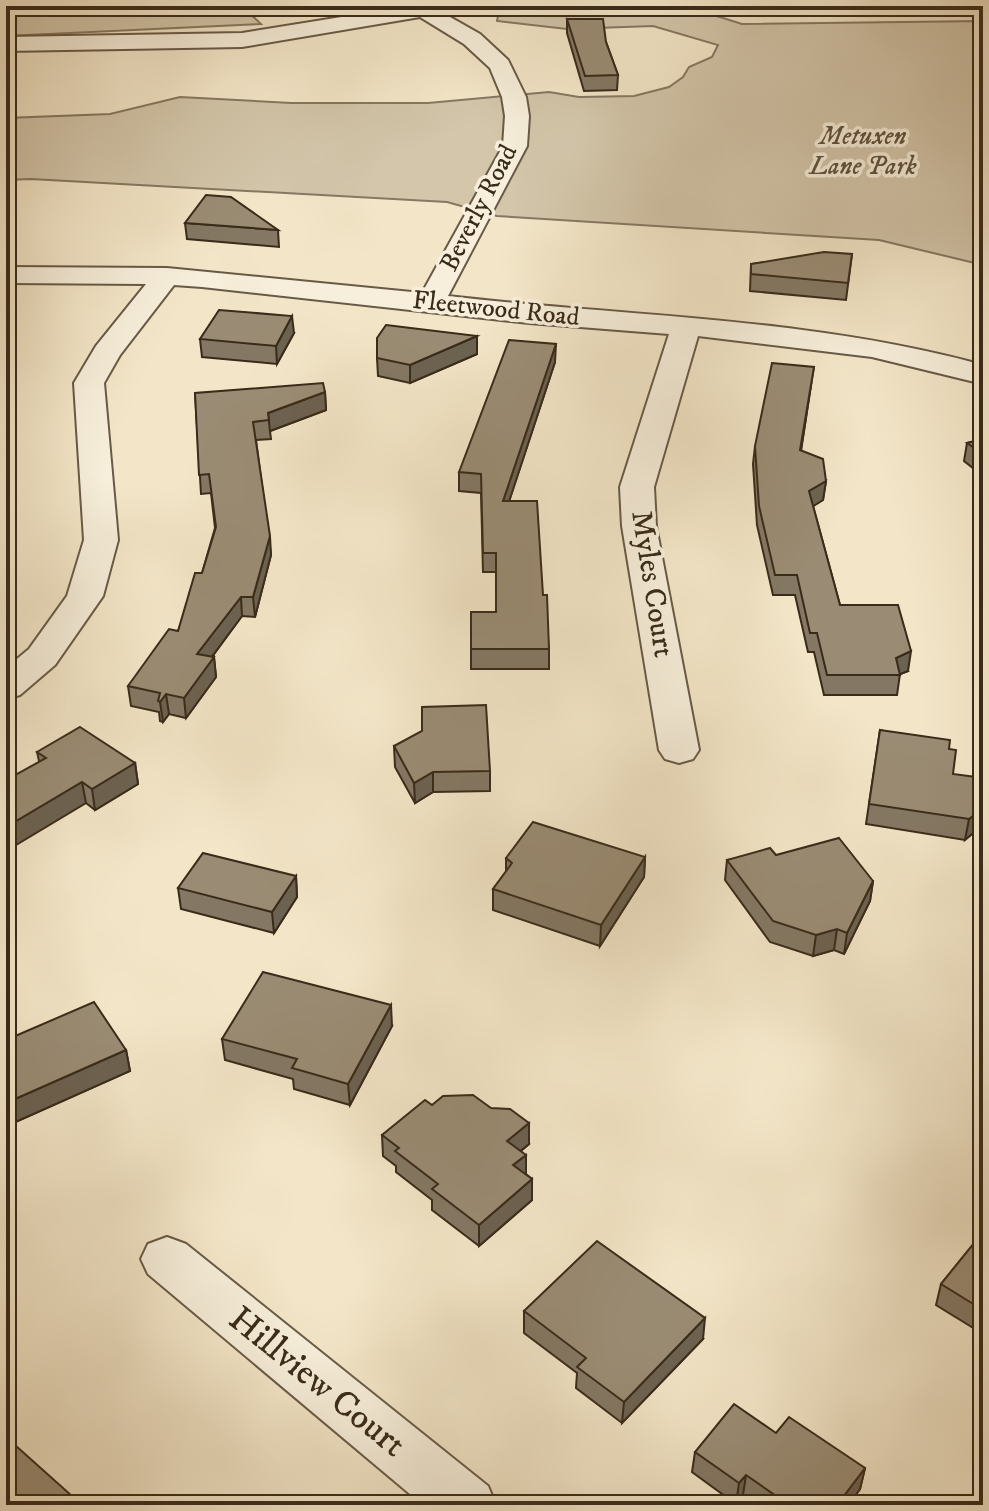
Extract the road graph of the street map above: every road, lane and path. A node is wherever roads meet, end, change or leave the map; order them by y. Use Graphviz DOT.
graph roads {
  1 [pos="433,8"];
  2 [pos="291,14"];
  3 [pos="317,30"];
  4 [pos="6,44"];
  5 [pos="6,275"];
  6 [pos="167,276"];
  7 [pos="431,302"];
  8 [pos="686,328"];
  9 [pos="983,375"];
  10 [pos="6,687"];
  11 [pos="679,750"];
  12 [pos="167,1259"];
  13 [pos="467,1505"];
  1 -- 3 [label="street"];
  1 -- 7 [label="street, Beverly Road"];
  2 -- 3 [label="street"];
  3 -- 4 [label="street"];
  5 -- 6 [label="street, Fleetwood Road"];
  6 -- 7 [label="street, Fleetwood Road"];
  6 -- 10 [label="street"];
  7 -- 8 [label="street, Fleetwood Road"];
  8 -- 9 [label="street, Fleetwood Road"];
  8 -- 11 [label="street, Myles Court"];
  12 -- 13 [label="street, Hillview Court"];
}
